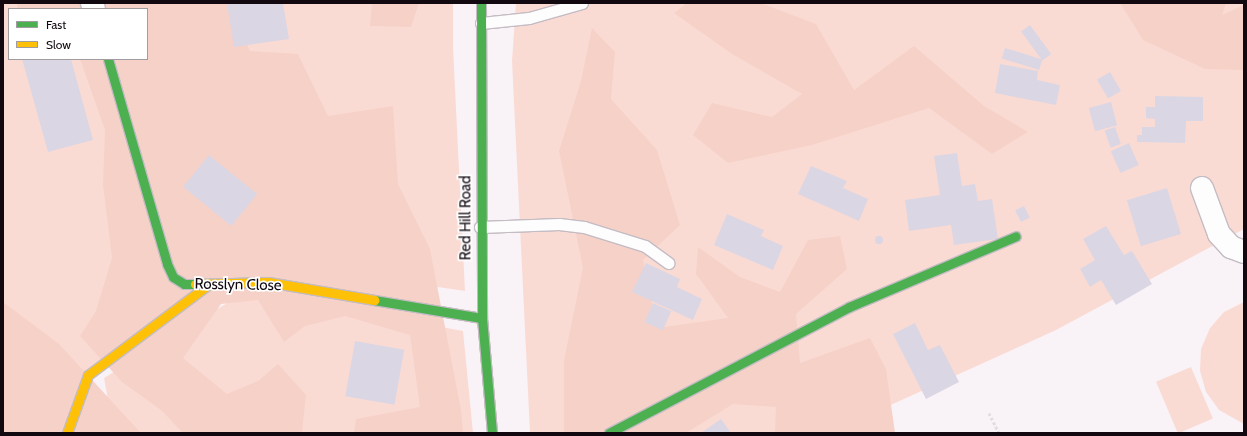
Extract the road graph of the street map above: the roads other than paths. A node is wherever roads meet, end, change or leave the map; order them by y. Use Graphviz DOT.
graph roads {
  1 [pos="481,3"];
  2 [pos="582,3"];
  3 [pos="481,23"];
  4 [pos="108,60"];
  5 [pos="1202,188"];
  6 [pos="480,227"];
  7 [pos="1016,236"];
  8 [pos="1244,252"];
  9 [pos="668,263"];
  10 [pos="208,285"];
  11 [pos="482,318"];
  12 [pos="67,433"];
  13 [pos="492,433"];
  14 [pos="609,433"];
  1 -- 3 [label="street, Red Hill Road"];
  2 -- 3 [label="lane"];
  3 -- 6 [label="street, Red Hill Road"];
  4 -- 10 [label="street, Rosslyn Close"];
  5 -- 8 [label="street"];
  6 -- 9 [label="lane"];
  6 -- 11 [label="street, Red Hill Road"];
  7 -- 14 [label="street"];
  10 -- 11 [label="street, Rosslyn Close"];
  10 -- 12 [label="street"];
  11 -- 13 [label="street, Red Hill Road"];
}
